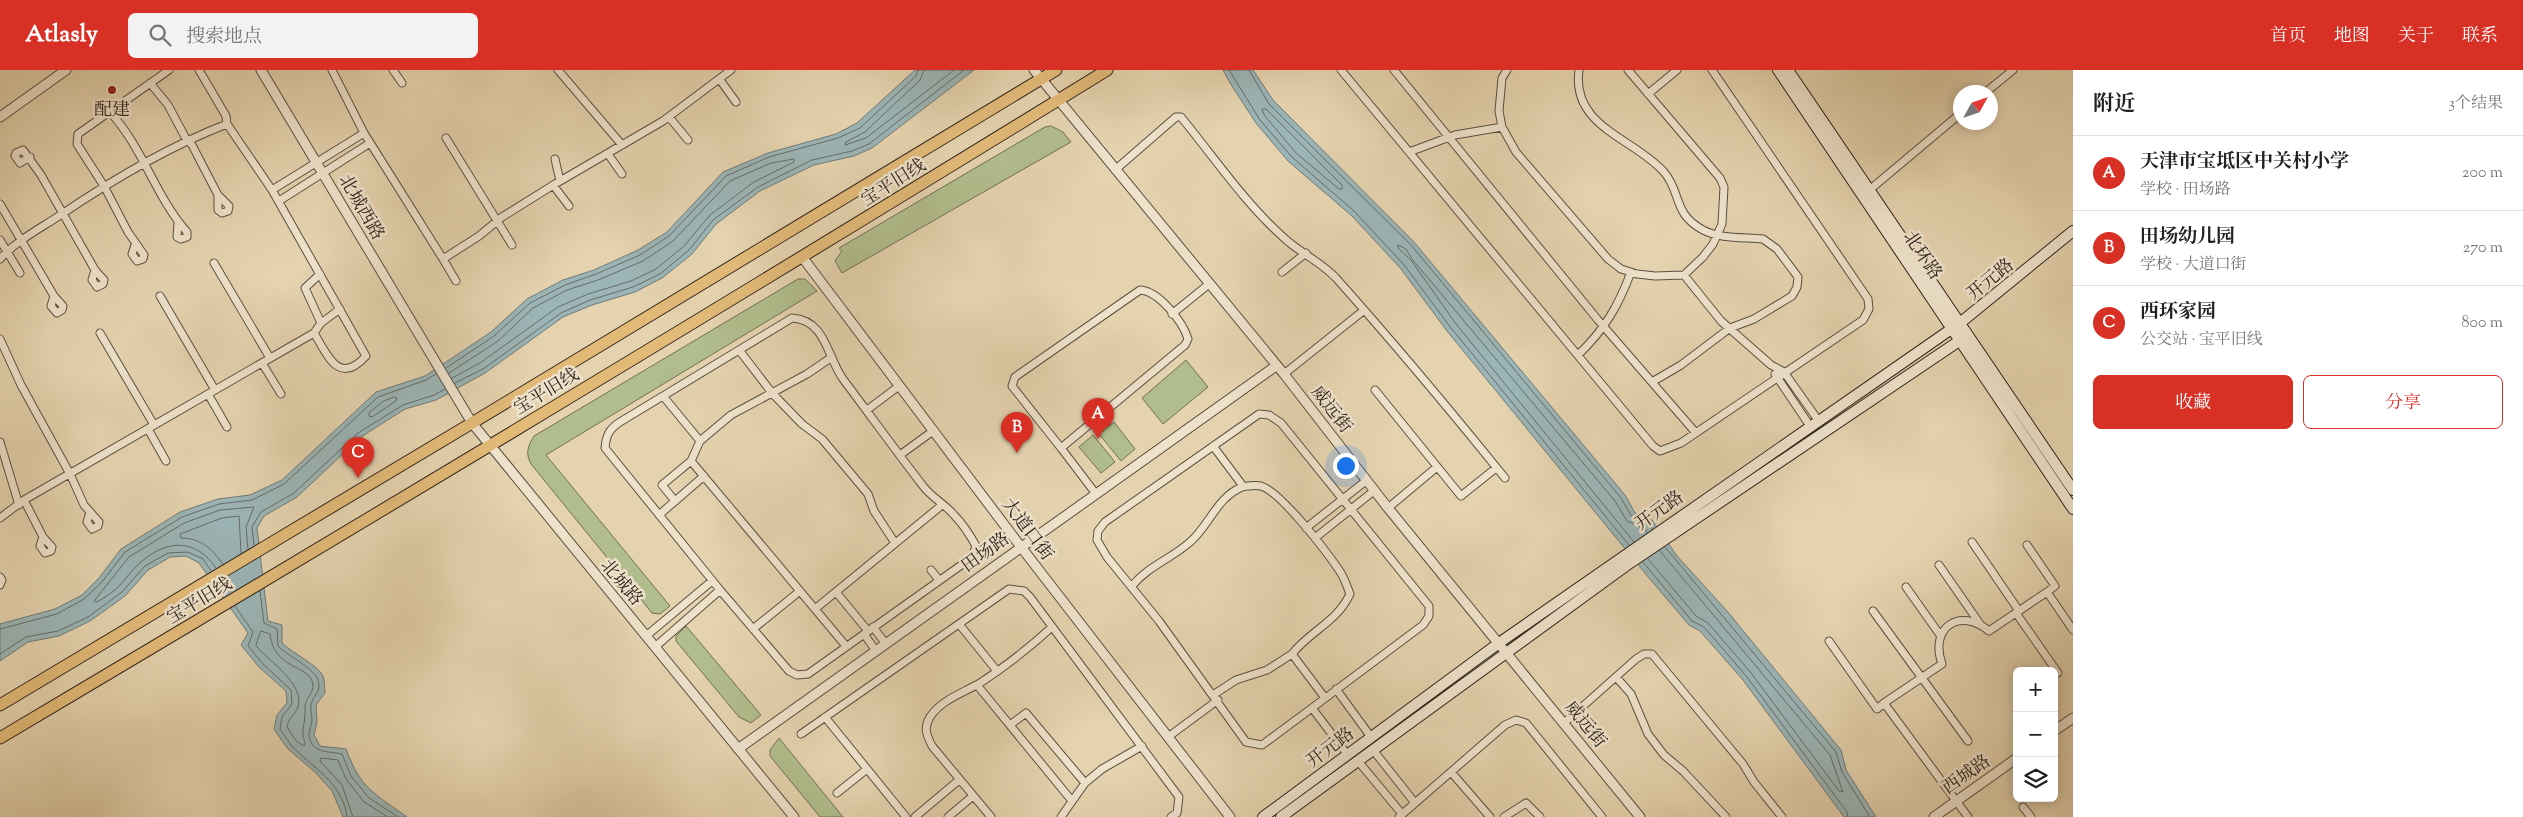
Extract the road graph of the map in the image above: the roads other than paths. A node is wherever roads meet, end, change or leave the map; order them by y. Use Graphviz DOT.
graph roads {
  1 [pos="66,70"];
  2 [pos="169,70"];
  3 [pos="199,70"];
  4 [pos="261,70"];
  5 [pos="332,70"];
  6 [pos="392,70"];
  7 [pos="558,70"];
  8 [pos="731,70"];
  9 [pos="1056,70"];
  10 [pos="1108,70"];
  11 [pos="1341,70"];
  12 [pos="1394,70"];
  13 [pos="1507,70"];
  14 [pos="1579,70"];
  15 [pos="1628,70"];
  16 [pos="1677,70"];
  17 [pos="1712,70"];
  18 [pos="1778,70"];
  19 [pos="1788,70"];
  20 [pos="2013,70"];
  21 [pos="1037,74"];
  22 [pos="720,80"];
  23 [pos="150,83"];
  24 [pos="402,84"];
  25 [pos="1995,85"];
  26 [pos="1648,94"];
  27 [pos="1058,101"];
  28 [pos="736,102"];
  29 [pos="109,111"];
  30 [pos="0,117"];
  31 [pos="669,117"];
  32 [pos="1953,120"];
  33 [pos="227,124"];
  34 [pos="1502,127"];
  35 [pos="364,133"];
  36 [pos="1449,137"];
  37 [pos="446,138"];
  38 [pos="188,139"];
  39 [pos="688,140"];
  40 [pos="370,143"];
  41 [pos="622,145"];
  42 [pos="1409,152"];
  43 [pos="608,154"];
  44 [pos="30,157"];
  45 [pos="554,159"];
  46 [pos="317,162"];
  47 [pos="145,163"];
  48 [pos="1115,170"];
  49 [pos="323,173"];
  50 [pos="622,174"];
  51 [pos="557,183"];
  52 [pos="104,186"];
  53 [pos="272,190"];
  54 [pos="1866,193"];
  55 [pos="218,195"];
  56 [pos="279,201"];
  57 [pos="0,204"];
  58 [pos="570,206"];
  59 [pos="63,213"];
  60 [pos="178,222"];
  61 [pos="497,222"];
  62 [pos="2073,231"];
  63 [pos="1717,234"];
  64 [pos="0,240"];
  65 [pos="22,240"];
  66 [pos="135,244"];
  67 [pos="512,244"];
  68 [pos="7,252"];
  69 [pos="1306,253"];
  70 [pos="803,258"];
  71 [pos="0,259"];
  72 [pos="443,259"];
  73 [pos="214,263"];
  74 [pos="95,270"];
  75 [pos="1282,272"];
  76 [pos="1631,272"];
  77 [pos="20,273"];
  78 [pos="320,274"];
  79 [pos="1684,275"];
  80 [pos="456,281"];
  81 [pos="1209,284"];
  82 [pos="54,296"];
  83 [pos="160,296"];
  84 [pos="340,310"];
  85 [pos="1363,311"];
  86 [pos="1172,314"];
  87 [pos="321,323"];
  88 [pos="1604,326"];
  89 [pos="1956,326"];
  90 [pos="1730,328"];
  91 [pos="314,333"];
  92 [pos="100,334"];
  93 [pos="1964,337"];
  94 [pos="0,339"];
  95 [pos="740,350"];
  96 [pos="1578,355"];
  97 [pos="832,357"];
  98 [pos="270,358"];
  99 [pos="433,361"];
  100 [pos="262,363"];
  101 [pos="1771,365"];
  102 [pos="1276,366"];
  103 [pos="1784,372"];
  104 [pos="1284,374"];
  105 [pos="1777,377"];
  106 [pos="1652,382"];
  107 [pos="899,386"];
  108 [pos="215,390"];
  109 [pos="1375,390"];
  110 [pos="772,393"];
  111 [pos="208,394"];
  112 [pos="281,394"];
  113 [pos="664,396"];
  114 [pos="867,410"];
  115 [pos="472,423"];
  116 [pos="1814,423"];
  117 [pos="151,427"];
  118 [pos="227,427"];
  119 [pos="934,431"];
  120 [pos="1696,432"];
  121 [pos="700,441"];
  122 [pos="0,442"];
  123 [pos="489,446"];
  124 [pos="1213,446"];
  125 [pos="1061,448"];
  126 [pos="900,455"];
  127 [pos="166,461"];
  128 [pos="691,461"];
  129 [pos="1437,468"];
  130 [pos="1496,468"];
  131 [pos="70,474"];
  132 [pos="704,476"];
  133 [pos="1504,478"];
  134 [pos="1367,480"];
  135 [pos="1243,486"];
  136 [pos="1375,490"];
  137 [pos="2073,490"];
  138 [pos="1096,494"];
  139 [pos="1342,499"];
  140 [pos="21,502"];
  141 [pos="674,502"];
  142 [pos="942,505"];
  143 [pos="1350,508"];
  144 [pos="1388,508"];
  145 [pos="2073,509"];
  146 [pos="90,512"];
  147 [pos="659,515"];
  148 [pos="0,518"];
  149 [pos="1306,528"];
  150 [pos="43,537"];
  151 [pos="1315,538"];
  152 [pos="1972,542"];
  153 [pos="895,543"];
  154 [pos="2027,545"];
  155 [pos="1021,547"];
  156 [pos="1626,559"];
  157 [pos="1939,565"];
  158 [pos="931,570"];
  159 [pos="0,577"];
  160 [pos="939,580"];
  161 [pos="712,581"];
  162 [pos="0,585"];
  163 [pos="1132,586"];
  164 [pos="1906,587"];
  165 [pos="720,590"];
  166 [pos="800,591"];
  167 [pos="836,592"];
  168 [pos="2047,592"];
  169 [pos="815,609"];
  170 [pos="1873,611"];
  171 [pos="2018,612"];
  172 [pos="959,624"];
  173 [pos="1980,624"];
  174 [pos="1052,626"];
  175 [pos="753,629"];
  176 [pos="2073,630"];
  177 [pos="868,631"];
  178 [pos="1940,635"];
  179 [pos="646,636"];
  180 [pos="1828,641"];
  181 [pos="1499,643"];
  182 [pos="886,644"];
  183 [pos="846,646"];
  184 [pos="655,647"];
  185 [pos="876,651"];
  186 [pos="1506,653"];
  187 [pos="1292,654"];
  188 [pos="2054,667"];
  189 [pos="997,670"];
  190 [pos="1616,677"];
  191 [pos="1922,678"];
  192 [pos="977,685"];
  193 [pos="1336,689"];
  194 [pos="1215,697"];
  195 [pos="1325,698"];
  196 [pos="1884,703"];
  197 [pos="0,705"];
  198 [pos="1312,708"];
  199 [pos="825,717"];
  200 [pos="2073,718"];
  201 [pos="1564,723"];
  202 [pos="1010,726"];
  203 [pos="2058,728"];
  204 [pos="801,734"];
  205 [pos="1168,737"];
  206 [pos="1371,737"];
  207 [pos="0,738"];
  208 [pos="1968,741"];
  209 [pos="1142,746"];
  210 [pos="738,749"];
  211 [pos="1373,750"];
  212 [pos="1347,754"];
  213 [pos="1358,761"];
  214 [pos="2013,761"];
  215 [pos="867,769"];
  216 [pos="1451,772"];
  217 [pos="959,780"];
  218 [pos="1085,783"];
  219 [pos="837,794"];
  220 [pos="973,796"];
  221 [pos="1072,801"];
  222 [pos="1957,801"];
  223 [pos="1416,803"];
  224 [pos="2023,807"];
  225 [pos="1404,815"];
  226 [pos="794,817"];
  227 [pos="906,817"];
  228 [pos="915,817"];
  229 [pos="948,817"];
  230 [pos="991,817"];
  231 [pos="1062,817"];
  232 [pos="1171,817"];
  233 [pos="1230,817"];
  234 [pos="1263,817"];
  235 [pos="1281,817"];
  236 [pos="1490,817"];
  237 [pos="1504,817"];
  238 [pos="1540,817"];
  239 [pos="1602,817"];
  240 [pos="1640,817"];
  241 [pos="1726,817"];
  242 [pos="1782,817"];
  243 [pos="1934,817"];
  244 [pos="1968,817"];
  245 [pos="2031,817"];
  1 -- 30 [label="street"];
  2 -- 23 [label="street"];
  3 -- 33 [label="street"];
  4 -- 46 [label="street, 北城西路"];
  5 -- 35 [label="street"];
  6 -- 24 [label="street"];
  7 -- 41 [label="street"];
  8 -- 22 [label="street"];
  9 -- 21 [label="main road, 宝平旧线"];
  10 -- 27 [label="main road, 宝平旧线"];
  11 -- 42 [label="street"];
  12 -- 36 [label="street"];
  13 -- 34 [label="street"];
  14 -- 63 [label="street"];
  15 -- 26 [label="street"];
  16 -- 26 [label="street"];
  17 -- 103 [label="street"];
  18 -- 54 [label="main road, 北环路"];
  19 -- 54 [label="main road, 北环路"];
  20 -- 25 [label="street"];
  21 -- 27 [label="street, 威远街"];
  21 -- 115 [label="main road, 宝平旧线"];
  22 -- 28 [label="street"];
  22 -- 31 [label="street"];
  23 -- 29 [label="street"];
  23 -- 38 [label="street"];
  26 -- 63 [label="street"];
  27 -- 48 [label="street, 威远街"];
  27 -- 70 [label="main road, 宝平旧线"];
  29 -- 47 [label="street"];
  29 -- 52 [label="street"];
  31 -- 39 [label="street"];
  31 -- 41 [label="street"];
  32 -- 54 [label="street"];
  33 -- 38 [label="street"];
  33 -- 53 [label="street"];
  34 -- 36 [label="street"];
  34 -- 76 [label="street"];
  35 -- 40 [label="street"];
  35 -- 46 [label="street"];
  36 -- 42 [label="street"];
  36 -- 88 [label="street"];
  37 -- 61 [label="street"];
  38 -- 47 [label="street"];
  38 -- 55 [label="street"];
  40 -- 49 [label="street"];
  40 -- 72 [label="street"];
  41 -- 43 [label="street"];
  42 -- 96 [label="street"];
  43 -- 50 [label="street"];
  43 -- 51 [label="street"];
  44 -- 59 [label="street"];
  45 -- 51 [label="street"];
  46 -- 49 [label="street, 北城西路"];
  46 -- 53 [label="street"];
  47 -- 52 [label="street"];
  47 -- 60 [label="street"];
  48 -- 69 [label="street"];
  48 -- 81 [label="street, 威远街"];
  49 -- 56 [label="street"];
  49 -- 99 [label="street, 北城西路"];
  51 -- 58 [label="street"];
  51 -- 61 [label="street"];
  52 -- 59 [label="street"];
  52 -- 66 [label="street"];
  53 -- 56 [label="street"];
  54 -- 89 [label="main road, 北环路"];
  56 -- 78 [label="street"];
  57 -- 65 [label="street"];
  59 -- 65 [label="street"];
  59 -- 74 [label="street"];
  61 -- 67 [label="street"];
  61 -- 72 [label="street"];
  62 -- 89 [label="main road, 开元路"];
  63 -- 79 [label="street"];
  63 -- 90 [label="street"];
  64 -- 68 [label="street"];
  65 -- 68 [label="street"];
  65 -- 82 [label="street"];
  68 -- 71 [label="street"];
  68 -- 77 [label="street"];
  69 -- 75 [label="street"];
  69 -- 85 [label="street"];
  70 -- 107 [label="street, 大道口街"];
  70 -- 123 [label="main road, 宝平旧线"];
  72 -- 80 [label="street"];
  73 -- 98 [label="street"];
  76 -- 79 [label="street"];
  76 -- 88 [label="street"];
  78 -- 84 [label="street"];
  78 -- 87 [label="street"];
  79 -- 90 [label="street"];
  81 -- 86 [label="street"];
  81 -- 102 [label="street, 威远街"];
  83 -- 108 [label="street"];
  84 -- 87 [label="street"];
  84 -- 91 [label="street"];
  85 -- 104 [label="street"];
  85 -- 130 [label="street"];
  86 -- 125 [label="street"];
  86 -- 125 [label="street"];
  87 -- 91 [label="street"];
  88 -- 96 [label="street"];
  88 -- 106 [label="street"];
  89 -- 93 [label="main road, 北环路"];
  89 -- 116 [label="main road, 开元路"];
  90 -- 101 [label="street"];
  90 -- 106 [label="street"];
  91 -- 98 [label="street"];
  92 -- 117 [label="street"];
  93 -- 137 [label="main road, 北环路"];
  93 -- 145 [label="main road, 北环路"];
  93 -- 156 [label="main road, 开元路"];
  94 -- 131 [label="street"];
  95 -- 97 [label="street"];
  95 -- 110 [label="street"];
  95 -- 113 [label="street"];
  96 -- 120 [label="street"];
  97 -- 110 [label="street"];
  97 -- 114 [label="street"];
  98 -- 100 [label="street"];
  99 -- 115 [label="street, 北城路"];
  100 -- 108 [label="street"];
  100 -- 112 [label="street"];
  101 -- 103 [label="street"];
  101 -- 105 [label="street"];
  102 -- 104 [label="street, 威远街"];
  102 -- 138 [label="street, 田场路"];
  103 -- 105 [label="street"];
  103 -- 116 [label="street"];
  104 -- 134 [label="street, 威远街"];
  105 -- 116 [label="street"];
  105 -- 120 [label="street"];
  106 -- 120 [label="street"];
  107 -- 114 [label="street"];
  107 -- 119 [label="street, 大道口街"];
  108 -- 111 [label="street"];
  109 -- 129 [label="street"];
  110 -- 121 [label="street"];
  110 -- 153 [label="street"];
  111 -- 117 [label="street"];
  111 -- 118 [label="street"];
  113 -- 121 [label="street"];
  113 -- 147 [label="street"];
  114 -- 126 [label="street"];
  115 -- 123 [label="street, 北城路"];
  115 -- 197 [label="main road, 宝平旧线"];
  116 -- 156 [label="main road, 开元路"];
  117 -- 127 [label="street"];
  117 -- 131 [label="street"];
  119 -- 126 [label="street"];
  119 -- 155 [label="street, 大道口街"];
  121 -- 128 [label="street"];
  122 -- 140 [label="street"];
  123 -- 179 [label="street, 北城路"];
  123 -- 207 [label="main road, 宝平旧线"];
  124 -- 135 [label="street"];
  124 -- 139 [label="street"];
  124 -- 163 [label="street"];
  125 -- 138 [label="street"];
  126 -- 142 [label="street"];
  128 -- 132 [label="street"];
  128 -- 141 [label="street"];
  129 -- 130 [label="street"];
  129 -- 144 [label="street"];
  130 -- 133 [label="street"];
  131 -- 140 [label="street"];
  131 -- 146 [label="street"];
  132 -- 141 [label="street"];
  132 -- 166 [label="street"];
  134 -- 136 [label="street, 威远街"];
  134 -- 139 [label="street"];
  135 -- 149 [label="street"];
  135 -- 163 [label="street"];
  136 -- 143 [label="street"];
  136 -- 144 [label="street, 威远街"];
  138 -- 155 [label="street, 田场路"];
  139 -- 143 [label="street"];
  139 -- 149 [label="street"];
  140 -- 148 [label="street"];
  140 -- 150 [label="street"];
  141 -- 147 [label="street"];
  142 -- 153 [label="street"];
  142 -- 160 [label="street"];
  143 -- 151 [label="street"];
  143 -- 193 [label="street"];
  144 -- 181 [label="street, 威远街"];
  147 -- 161 [label="street"];
  149 -- 151 [label="street"];
  151 -- 187 [label="street"];
  152 -- 171 [label="street"];
  153 -- 167 [label="street"];
  154 -- 168 [label="street"];
  155 -- 182 [label="street, 田场路"];
  155 -- 205 [label="street, 大道口街"];
  156 -- 181 [label="main road, 开元路"];
  156 -- 186 [label="main road, 开元路"];
  157 -- 173 [label="street"];
  158 -- 160 [label="street"];
  159 -- 162 [label="street"];
  160 -- 177 [label="street"];
  161 -- 165 [label="street"];
  161 -- 179 [label="street"];
  163 -- 194 [label="street"];
  164 -- 178 [label="street"];
  165 -- 175 [label="street"];
  165 -- 184 [label="street"];
  166 -- 169 [label="street"];
  166 -- 175 [label="street"];
  167 -- 169 [label="street"];
  167 -- 177 [label="street"];
  168 -- 171 [label="street"];
  168 -- 176 [label="street"];
  169 -- 183 [label="street"];
  170 -- 191 [label="street"];
  171 -- 173 [label="street"];
  171 -- 188 [label="street"];
  172 -- 174 [label="street"];
  172 -- 189 [label="street"];
  172 -- 199 [label="street"];
  173 -- 178 [label="street"];
  174 -- 189 [label="street"];
  174 -- 209 [label="street"];
  175 -- 183 [label="street"];
  177 -- 182 [label="street"];
  177 -- 183 [label="street"];
  177 -- 185 [label="street"];
  178 -- 191 [label="street"];
  179 -- 184 [label="street, 北城路"];
  180 -- 196 [label="street"];
  181 -- 186 [label="street, 威远街"];
  181 -- 206 [label="main road, 开元路"];
  182 -- 185 [label="street, 田场路"];
  184 -- 210 [label="street, 北城路"];
  185 -- 210 [label="street, 田场路"];
  186 -- 201 [label="street, 威远街"];
  186 -- 211 [label="main road, 开元路"];
  187 -- 194 [label="street"];
  187 -- 195 [label="street"];
  189 -- 192 [label="street"];
  190 -- 201 [label="street"];
  190 -- 241 [label="street"];
  190 -- 242 [label="street"];
  191 -- 196 [label="street"];
  191 -- 208 [label="street"];
  192 -- 202 [label="street"];
  192 -- 217 [label="street"];
  193 -- 195 [label="street"];
  193 -- 206 [label="street"];
  194 -- 198 [label="street"];
  194 -- 205 [label="street"];
  195 -- 198 [label="street"];
  196 -- 222 [label="street"];
  198 -- 212 [label="street"];
  199 -- 204 [label="street"];
  199 -- 215 [label="street"];
  200 -- 203 [label="street"];
  201 -- 240 [label="street, 威远街"];
  202 -- 218 [label="street"];
  202 -- 221 [label="street"];
  205 -- 233 [label="street, 大道口街"];
  206 -- 212 [label="main road, 开元路"];
  209 -- 218 [label="street"];
  209 -- 232 [label="street"];
  210 -- 226 [label="street, 北城路"];
  211 -- 213 [label="main road, 开元路"];
  211 -- 223 [label="street"];
  212 -- 234 [label="main road, 开元路"];
  213 -- 225 [label="street"];
  213 -- 235 [label="main road, 开元路"];
  214 -- 222 [label="street, 西城路"];
  215 -- 219 [label="street"];
  215 -- 227 [label="street"];
  216 -- 223 [label="street"];
  216 -- 236 [label="street"];
  216 -- 239 [label="street"];
  217 -- 220 [label="street"];
  217 -- 228 [label="street"];
  218 -- 221 [label="street"];
  220 -- 229 [label="street"];
  220 -- 230 [label="street"];
  221 -- 231 [label="street"];
  222 -- 243 [label="street, 西城路"];
  222 -- 244 [label="street"];
  223 -- 225 [label="street"];
  224 -- 245 [label="street"];
  237 -- 238 [label="street"];
}
